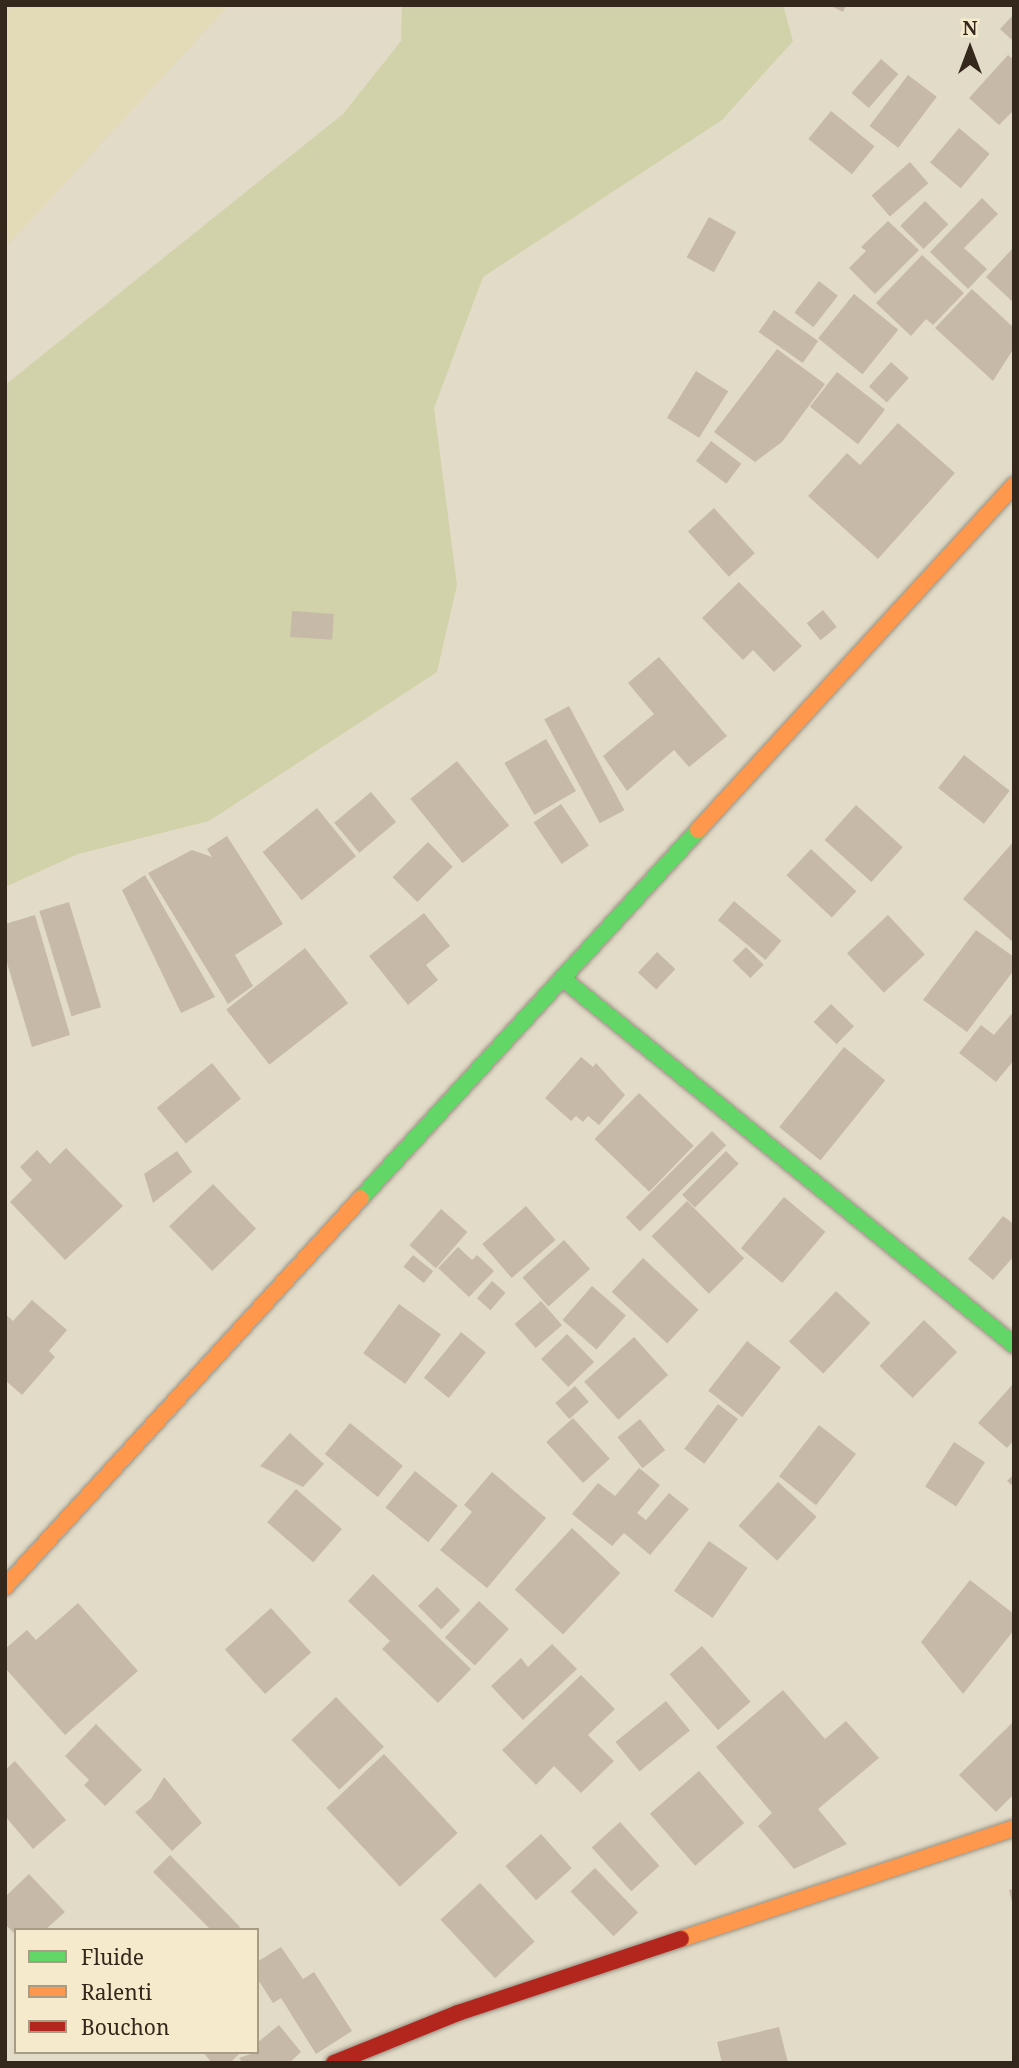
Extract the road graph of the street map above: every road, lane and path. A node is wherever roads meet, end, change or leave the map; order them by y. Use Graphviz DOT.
graph roads {
  1 [pos="1014,485"];
  2 [pos="562,978"];
  3 [pos="1014,1345"];
  4 [pos="5,1587"];
  5 [pos="1014,1828"];
  6 [pos="334,2063"];
  1 -- 2 [label="street"];
  2 -- 3 [label="street"];
  2 -- 4 [label="street"];
  5 -- 6 [label="street"];
}
